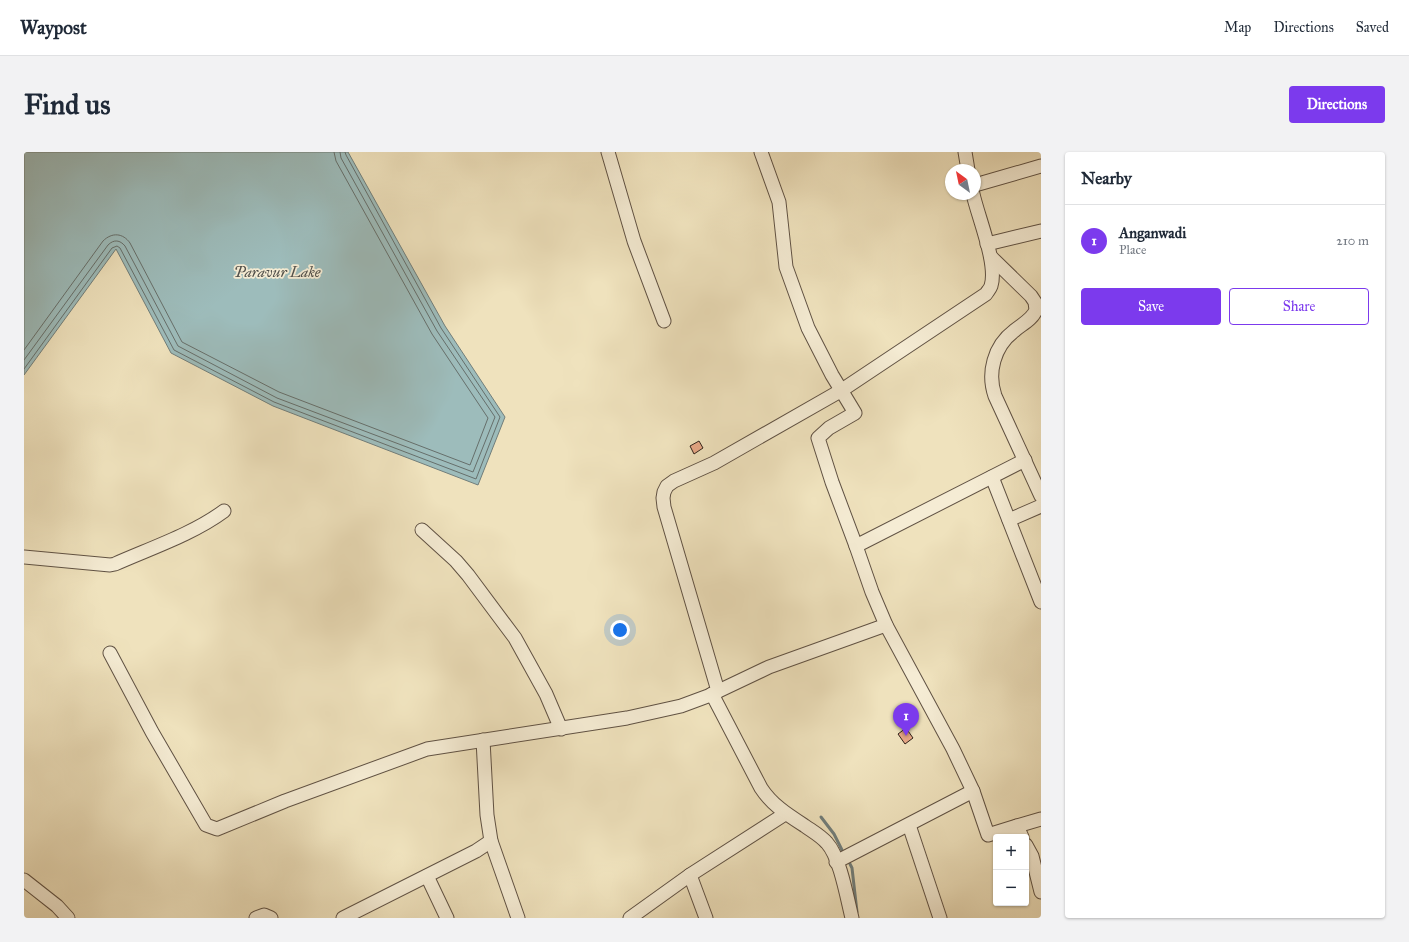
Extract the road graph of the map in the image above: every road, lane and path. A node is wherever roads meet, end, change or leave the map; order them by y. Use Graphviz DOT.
graph roads {
  1 [pos="608,152"];
  2 [pos="761,152"];
  3 [pos="965,152"];
  4 [pos="967,164"];
  5 [pos="1041,166"];
  6 [pos="981,183"];
  7 [pos="975,200"];
  8 [pos="1041,231"];
  9 [pos="987,244"];
  10 [pos="991,257"];
  11 [pos="664,321"];
  12 [pos="842,390"];
  13 [pos="1025,460"];
  14 [pos="992,477"];
  15 [pos="1041,496"];
  16 [pos="1041,506"];
  17 [pos="224,510"];
  18 [pos="1009,520"];
  19 [pos="422,530"];
  20 [pos="856,546"];
  21 [pos="24,556"];
  22 [pos="1041,602"];
  23 [pos="886,625"];
  24 [pos="110,653"];
  25 [pos="715,692"];
  26 [pos="561,729"];
  27 [pos="483,740"];
  28 [pos="973,791"];
  29 [pos="785,814"];
  30 [pos="1041,819"];
  31 [pos="908,825"];
  32 [pos="1019,831"];
  33 [pos="491,841"];
  34 [pos="1029,850"];
  35 [pos="836,862"];
  36 [pos="690,875"];
  37 [pos="427,876"];
  38 [pos="24,880"];
  39 [pos="1041,892"];
  40 [pos="68,918"];
  41 [pos="256,918"];
  42 [pos="271,918"];
  43 [pos="343,918"];
  44 [pos="447,918"];
  45 [pos="518,918"];
  46 [pos="630,918"];
  47 [pos="706,918"];
  48 [pos="852,918"];
  49 [pos="940,918"];
  1 -- 11 [label="street"];
  2 -- 12 [label="street"];
  3 -- 4 [label="street"];
  5 -- 6 [label="street"];
  7 -- 9 [label="street"];
  8 -- 9 [label="street"];
  9 -- 10 [label="street"];
  10 -- 12 [label="street"];
  10 -- 13 [label="street"];
  12 -- 20 [label="street"];
  12 -- 25 [label="street"];
  13 -- 14 [label="street"];
  13 -- 15 [label="street"];
  14 -- 18 [label="street"];
  14 -- 20 [label="street"];
  16 -- 18 [label="street"];
  17 -- 21 [label="street"];
  18 -- 22 [label="street"];
  19 -- 26 [label="street"];
  20 -- 23 [label="street"];
  23 -- 25 [label="street"];
  23 -- 28 [label="street"];
  24 -- 27 [label="street"];
  25 -- 26 [label="street"];
  25 -- 29 [label="street"];
  26 -- 27 [label="street"];
  27 -- 33 [label="street"];
  28 -- 31 [label="street"];
  28 -- 32 [label="street"];
  29 -- 35 [label="street"];
  29 -- 36 [label="street"];
  30 -- 32 [label="street"];
  31 -- 35 [label="street"];
  31 -- 49 [label="street"];
  33 -- 37 [label="street"];
  33 -- 45 [label="street"];
  34 -- 39 [label="street"];
  35 -- 48 [label="street"];
  36 -- 46 [label="street"];
  36 -- 47 [label="street"];
  37 -- 43 [label="street"];
  37 -- 44 [label="street"];
  38 -- 40 [label="street"];
  41 -- 42 [label="street"];
}
